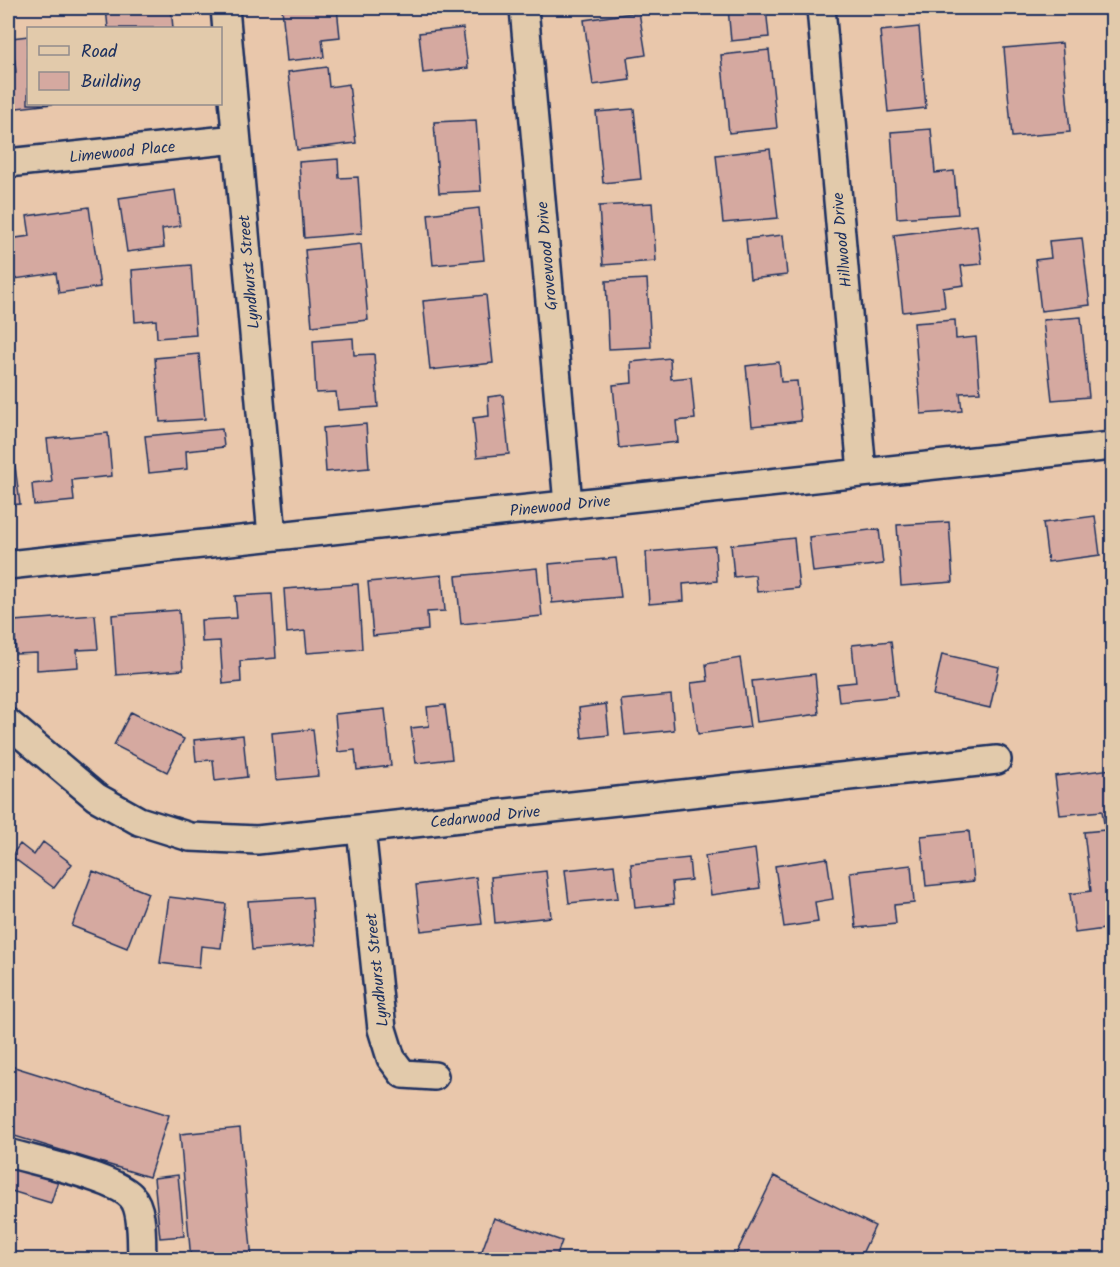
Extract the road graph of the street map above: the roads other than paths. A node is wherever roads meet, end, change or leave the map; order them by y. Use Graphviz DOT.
graph roads {
  1 [pos="225,8"];
  2 [pos="524,8"];
  3 [pos="821,8"];
  4 [pos="236,139"];
  5 [pos="8,164"];
  6 [pos="1113,446"];
  7 [pos="862,472"];
  8 [pos="568,504"];
  9 [pos="272,536"];
  10 [pos="8,565"];
  11 [pos="8,723"];
  12 [pos="997,760"];
  13 [pos="361,830"];
  14 [pos="434,1076"];
  15 [pos="8,1153"];
  16 [pos="142,1260"];
  1 -- 4 [label="street, Lyndhurst Street"];
  2 -- 8 [label="street, Grovewood Drive"];
  3 -- 7 [label="street, Hillwood Drive"];
  4 -- 5 [label="street, Limewood Place"];
  4 -- 9 [label="street, Lyndhurst Street"];
  6 -- 7 [label="street, Pinewood Drive"];
  7 -- 8 [label="street, Pinewood Drive"];
  8 -- 9 [label="street, Pinewood Drive"];
  9 -- 10 [label="street, Pinewood Drive"];
  11 -- 13 [label="street, Cedarwood Drive"];
  12 -- 13 [label="street, Cedarwood Drive"];
  13 -- 14 [label="street, Lyndhurst Street"];
  15 -- 16 [label="street"];
}
